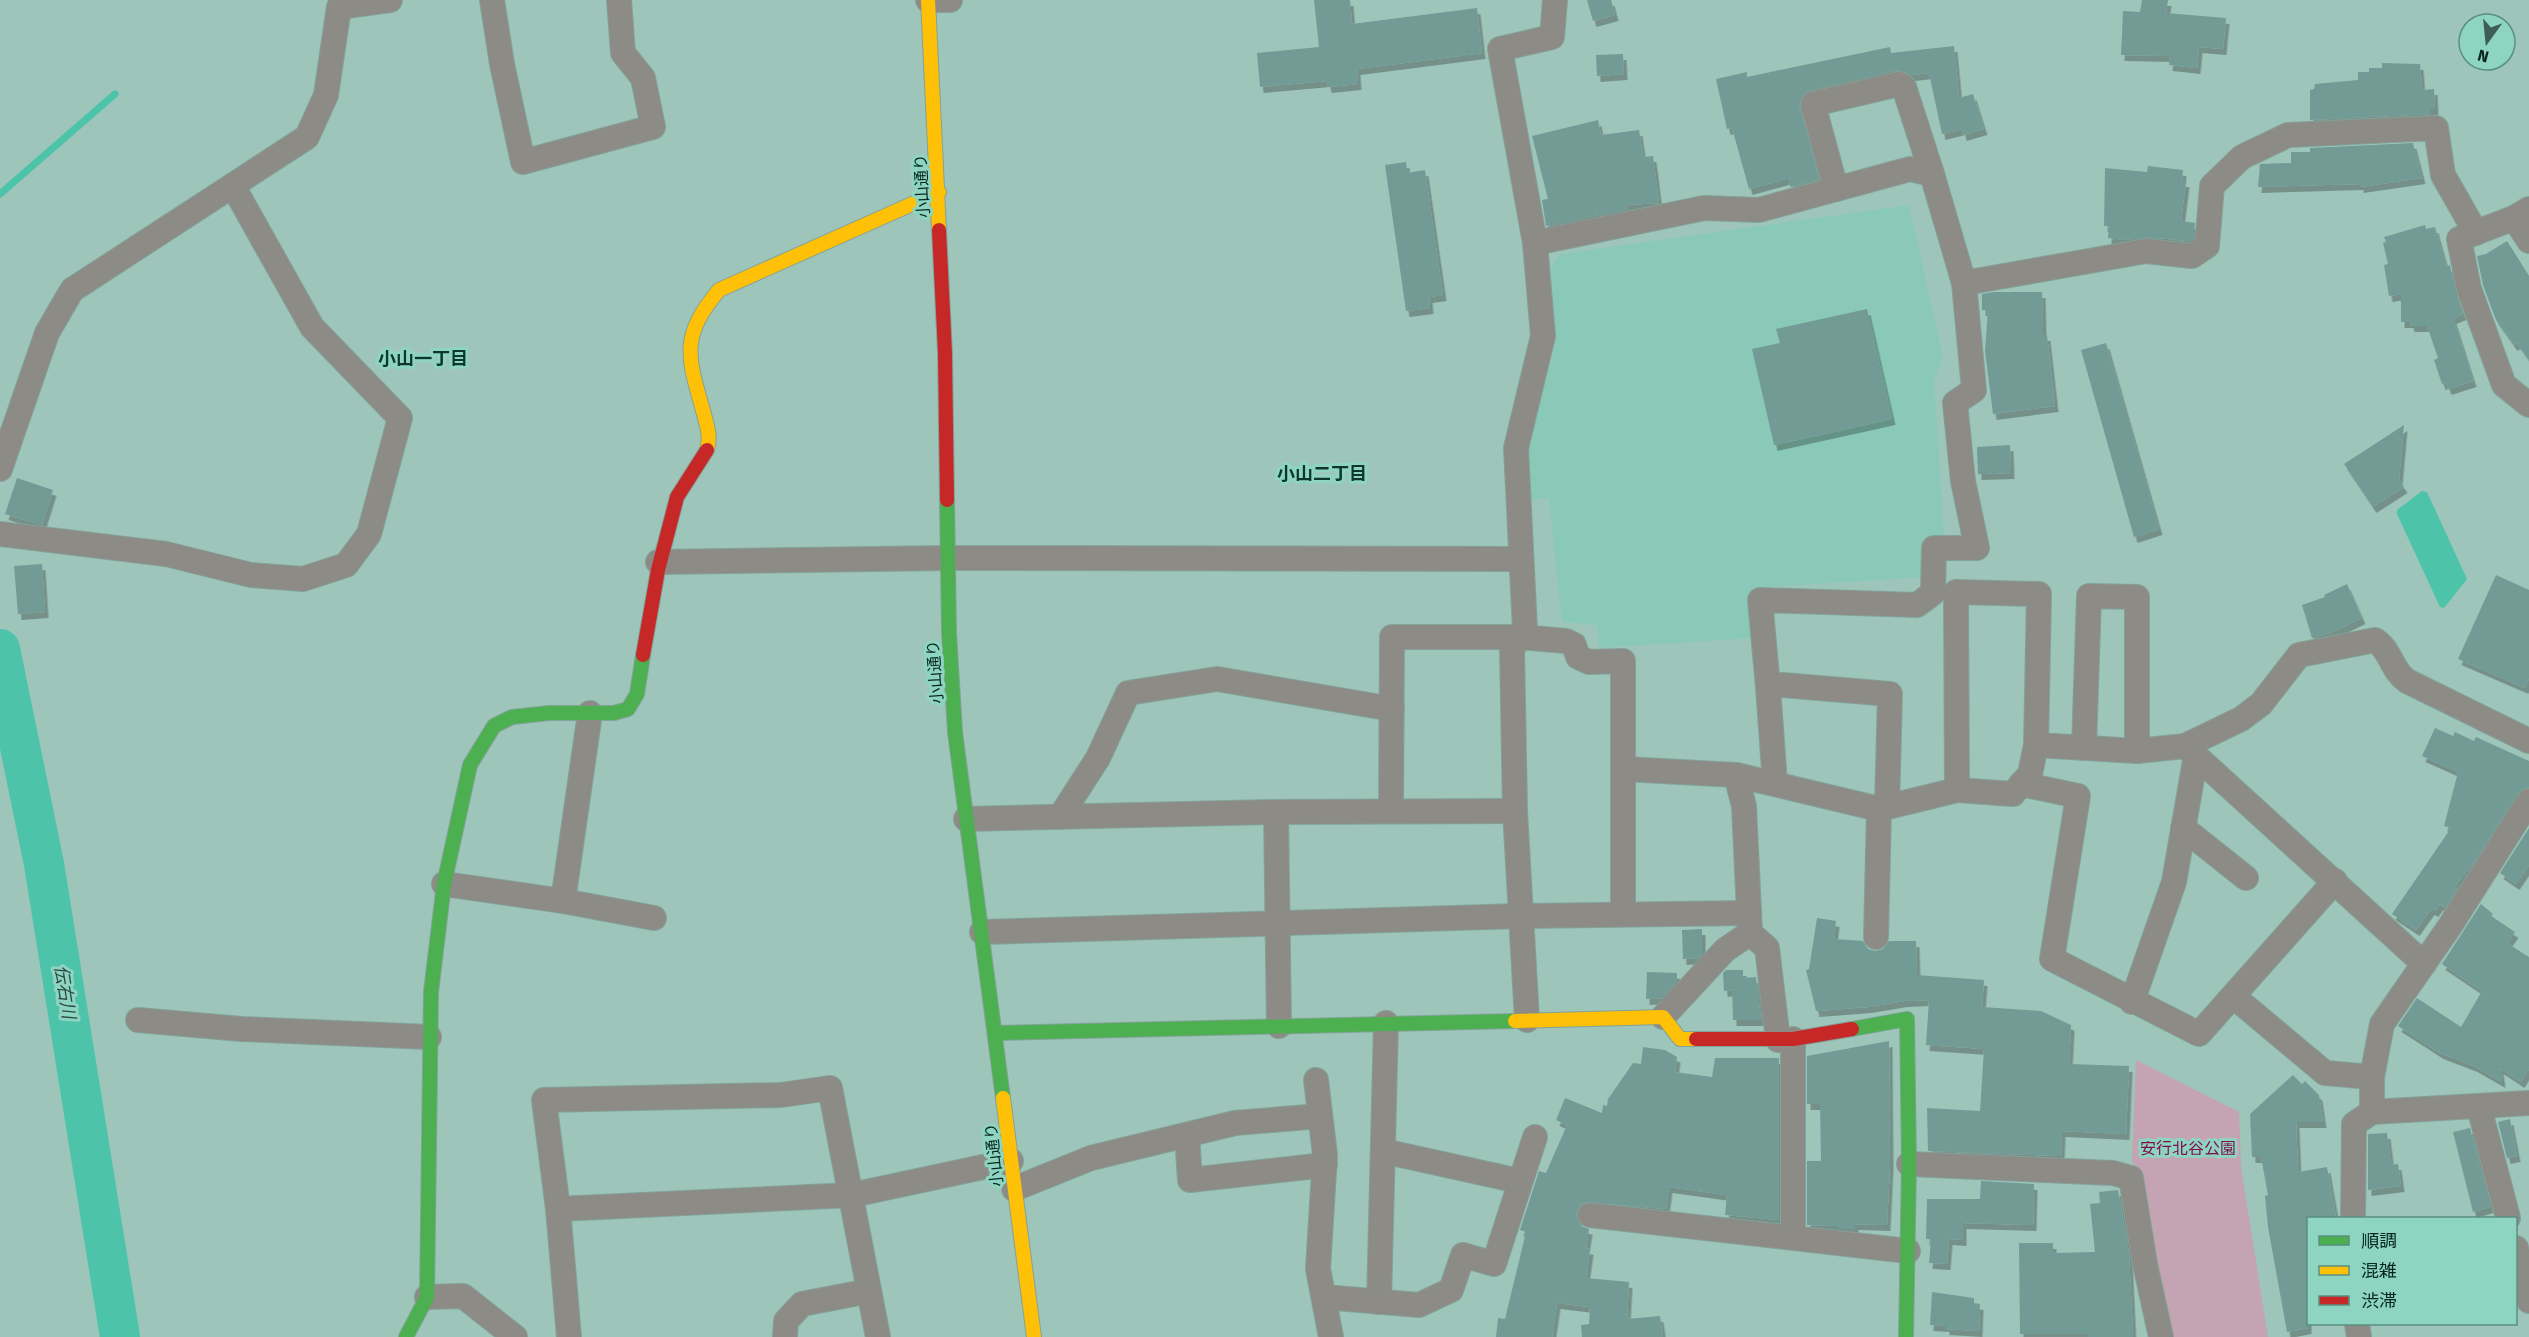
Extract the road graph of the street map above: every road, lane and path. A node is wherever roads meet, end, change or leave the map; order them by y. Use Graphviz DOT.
graph roads {
  1 [pos="390,0"];
  2 [pos="492,0"];
  3 [pos="619,0"];
  4 [pos="928,0"];
  5 [pos="950,0"];
  6 [pos="1555,0"];
  7 [pos="1932,174"];
  8 [pos="233,186"];
  9 [pos="1836,189"];
  10 [pos="939,192"];
  11 [pos="2521,214"];
  12 [pos="2476,232"];
  13 [pos="2529,241"];
  14 [pos="1535,243"];
  15 [pos="1964,284"];
  16 [pos="2529,405"];
  17 [pos="0,469"];
  18 [pos="0,534"];
  19 [pos="948,558"];
  20 [pos="1520,559"];
  21 [pos="658,562"];
  22 [pos="1956,592"];
  23 [pos="1923,601"];
  24 [pos="1520,637"];
  25 [pos="1768,687"];
  26 [pos="1392,709"];
  27 [pos="590,713"];
  28 [pos="2529,741"];
  29 [pos="2036,745"];
  30 [pos="2084,748"];
  31 [pos="2137,751"];
  32 [pos="2191,751"];
  33 [pos="1624,769"];
  34 [pos="1736,775"];
  35 [pos="1775,784"];
  36 [pos="2021,784"];
  37 [pos="1957,790"];
  38 [pos="2529,801"];
  39 [pos="1883,808"];
  40 [pos="1515,811"];
  41 [pos="1276,812"];
  42 [pos="1391,812"];
  43 [pos="1060,817"];
  44 [pos="966,819"];
  45 [pos="2183,828"];
  46 [pos="2246,878"];
  47 [pos="2335,881"];
  48 [pos="444,884"];
  49 [pos="563,901"];
  50 [pos="1623,914"];
  51 [pos="1521,916"];
  52 [pos="654,918"];
  53 [pos="1277,923"];
  54 [pos="1750,923"];
  55 [pos="982,932"];
  56 [pos="1876,936"];
  57 [pos="2424,964"];
  58 [pos="2234,996"];
  59 [pos="2132,1002"];
  60 [pos="1663,1017"];
  61 [pos="138,1020"];
  62 [pos="1527,1020"];
  63 [pos="1386,1023"];
  64 [pos="1279,1026"];
  65 [pos="996,1033"];
  66 [pos="429,1037"];
  67 [pos="1785,1039"];
  68 [pos="2372,1077"];
  69 [pos="1316,1080"];
  70 [pos="2529,1103"];
  71 [pos="2479,1107"];
  72 [pos="2372,1112"];
  73 [pos="1320,1116"];
  74 [pos="1187,1135"];
  75 [pos="1535,1137"];
  76 [pos="1383,1151"];
  77 [pos="1011,1161"];
  78 [pos="1909,1164"];
  79 [pos="1325,1165"];
  80 [pos="1519,1181"];
  81 [pos="1014,1189"];
  82 [pos="852,1196"];
  83 [pos="558,1209"];
  84 [pos="1590,1215"];
  85 [pos="2353,1217"];
  86 [pos="2508,1217"];
  87 [pos="1793,1238"];
  88 [pos="1908,1251"];
  89 [pos="2517,1252"];
  90 [pos="869,1291"];
  91 [pos="427,1297"];
  92 [pos="1324,1297"];
  93 [pos="2529,1301"];
  94 [pos="1378,1302"];
  95 [pos="406,1337"];
  96 [pos="515,1337"];
  97 [pos="569,1337"];
  98 [pos="785,1337"];
  99 [pos="878,1337"];
  100 [pos="1034,1337"];
  101 [pos="1331,1337"];
  102 [pos="1906,1337"];
  103 [pos="2161,1337"];
  1 -- 8 [label="street"];
  2 -- 3 [label="street"];
  4 -- 5 [label="street"];
  4 -- 10 [label="street, 小山通り"];
  6 -- 14 [label="street"];
  7 -- 9 [label="street"];
  7 -- 9 [label="street"];
  7 -- 15 [label="street"];
  8 -- 17 [label="street"];
  8 -- 18 [label="street"];
  9 -- 14 [label="street"];
  10 -- 19 [label="street, 小山通り"];
  10 -- 21 [label="street"];
  11 -- 12 [label="street"];
  11 -- 13 [label="street"];
  12 -- 15 [label="street"];
  12 -- 16 [label="street"];
  14 -- 20 [label="street"];
  15 -- 23 [label="street"];
  19 -- 20 [label="street"];
  19 -- 21 [label="street"];
  19 -- 44 [label="street, 小山通り"];
  20 -- 24 [label="street"];
  21 -- 27 [label="street"];
  22 -- 23 [label="street"];
  22 -- 29 [label="street"];
  22 -- 37 [label="street"];
  23 -- 25 [label="street"];
  24 -- 26 [label="street"];
  24 -- 33 [label="street"];
  24 -- 40 [label="street"];
  25 -- 35 [label="street"];
  25 -- 39 [label="street"];
  26 -- 42 [label="street"];
  26 -- 43 [label="street"];
  27 -- 48 [label="street"];
  27 -- 49 [label="street"];
  28 -- 32 [label="street"];
  29 -- 30 [label="street"];
  29 -- 36 [label="street"];
  30 -- 31 [label="street"];
  30 -- 31 [label="street"];
  31 -- 32 [label="street"];
  32 -- 45 [label="street"];
  32 -- 47 [label="street"];
  33 -- 34 [label="street"];
  33 -- 50 [label="street"];
  34 -- 35 [label="street"];
  34 -- 54 [label="street"];
  35 -- 39 [label="street"];
  36 -- 37 [label="street"];
  36 -- 59 [label="street"];
  37 -- 39 [label="street"];
  38 -- 57 [label="street"];
  39 -- 56 [label="street"];
  40 -- 42 [label="street"];
  40 -- 51 [label="street"];
  41 -- 42 [label="street"];
  41 -- 43 [label="street"];
  41 -- 53 [label="street"];
  43 -- 44 [label="street"];
  44 -- 55 [label="street, 小山通り"];
  45 -- 46 [label="street"];
  45 -- 59 [label="street"];
  47 -- 57 [label="street"];
  47 -- 58 [label="street"];
  48 -- 49 [label="street"];
  48 -- 66 [label="street"];
  49 -- 52 [label="street"];
  50 -- 51 [label="street"];
  50 -- 54 [label="street"];
  51 -- 53 [label="street"];
  51 -- 62 [label="street"];
  53 -- 55 [label="street"];
  53 -- 64 [label="street"];
  54 -- 60 [label="street"];
  54 -- 67 [label="street"];
  55 -- 65 [label="street, 小山通り"];
  57 -- 68 [label="street"];
  58 -- 59 [label="street"];
  58 -- 68 [label="street"];
  60 -- 62 [label="street"];
  60 -- 67 [label="street"];
  61 -- 66 [label="street"];
  62 -- 63 [label="street"];
  63 -- 64 [label="street"];
  63 -- 76 [label="street"];
  64 -- 65 [label="street"];
  65 -- 77 [label="street, 小山通り"];
  66 -- 91 [label="street"];
  67 -- 78 [label="street"];
  67 -- 87 [label="street"];
  68 -- 72 [label="street"];
  69 -- 73 [label="street"];
  70 -- 71 [label="street"];
  71 -- 72 [label="street"];
  71 -- 86 [label="street"];
  72 -- 85 [label="street"];
  73 -- 74 [label="street"];
  73 -- 79 [label="street"];
  74 -- 79 [label="street"];
  74 -- 81 [label="street"];
  75 -- 80 [label="street"];
  76 -- 80 [label="street"];
  76 -- 94 [label="street"];
  77 -- 81 [label="street, 小山通り"];
  77 -- 82 [label="street"];
  78 -- 88 [label="street"];
  78 -- 103 [label="street"];
  79 -- 92 [label="street"];
  80 -- 94 [label="street"];
  81 -- 100 [label="street, 小山通り"];
  82 -- 83 [label="street"];
  82 -- 83 [label="street"];
  82 -- 90 [label="street"];
  83 -- 97 [label="street"];
  84 -- 87 [label="street"];
  87 -- 88 [label="street"];
  88 -- 102 [label="street"];
  89 -- 93 [label="street"];
  90 -- 98 [label="street"];
  90 -- 99 [label="street"];
  91 -- 95 [label="street"];
  91 -- 96 [label="street"];
  92 -- 94 [label="street"];
  92 -- 101 [label="street"];
}
